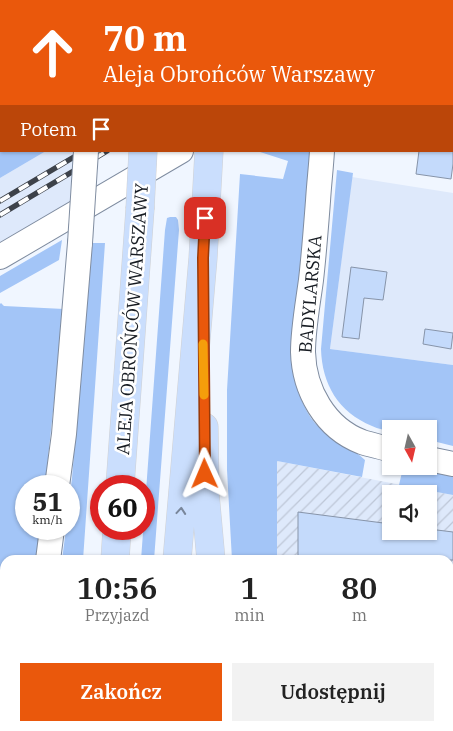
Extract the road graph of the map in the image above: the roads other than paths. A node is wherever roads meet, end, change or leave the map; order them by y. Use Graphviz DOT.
graph roads {
  1 [pos="86,152"];
  2 [pos="143,152"];
  3 [pos="180,152"];
  4 [pos="322,152"];
  5 [pos="209,159"];
  6 [pos="0,257"];
  7 [pos="203,258"];
  8 [pos="382,448"];
  9 [pos="438,461"];
  10 [pos="453,464"];
  11 [pos="58,475"];
  12 [pos="121,475"];
  13 [pos="51,540"];
  14 [pos="116,540"];
  15 [pos="49,555"];
  16 [pos="115,555"];
  17 [pos="177,555"];
  18 [pos="211,555"];
  1 -- 11 [label="street, bridge"];
  2 -- 12 [label="main road, ALEJA OBROŃCÓW WARSZAWY, bridge"];
  3 -- 6 [label="street"];
  4 -- 8 [label="street, BADYLARSKA"];
  5 -- 7 [label="main road"];
  17 -- 7 [label="main road, one-way"];
  7 -- 18 [label="main road"];
  9 -- 10 [label="street"];
  13 -- 15 [label="street"];
  14 -- 16 [label="main road"];
}
